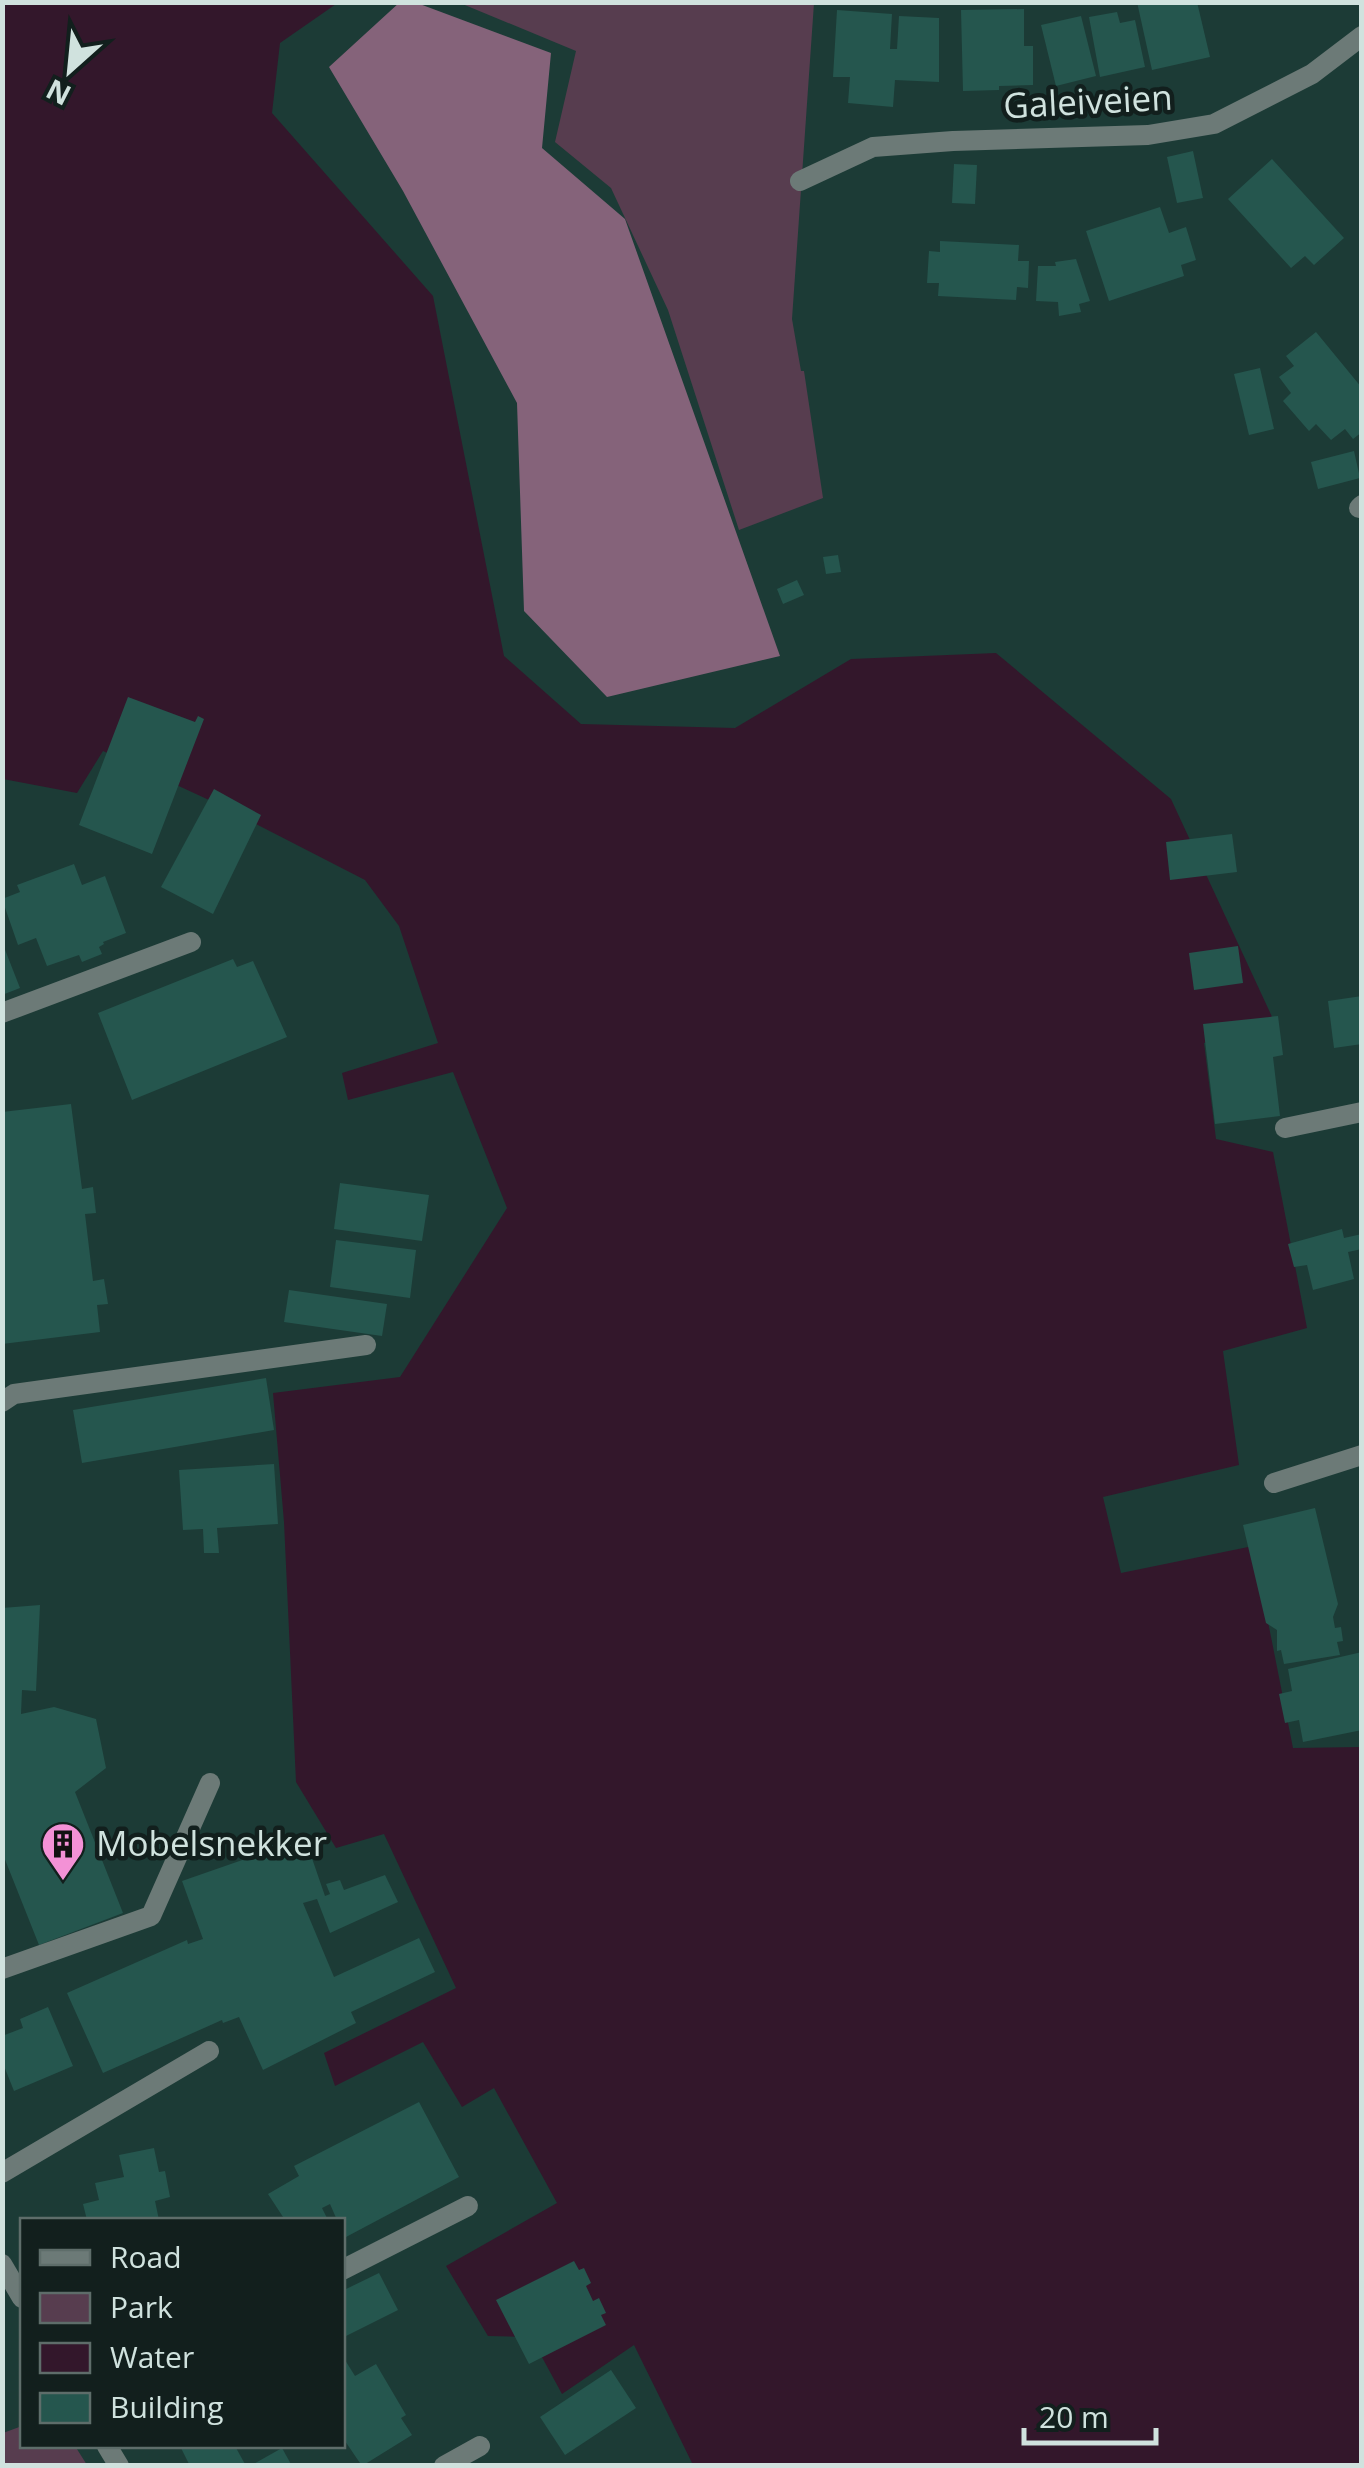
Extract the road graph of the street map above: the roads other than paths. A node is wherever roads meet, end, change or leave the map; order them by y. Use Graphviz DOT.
graph roads {
  1 [pos="1362,36"];
  2 [pos="800,181"];
  3 [pos="191,942"];
  4 [pos="2,1013"];
  5 [pos="1362,1112"];
  6 [pos="1286,1128"];
  7 [pos="366,1346"];
  8 [pos="2,1402"];
  9 [pos="1362,1454"];
  10 [pos="1274,1484"];
  11 [pos="210,1783"];
  12 [pos="2,1969"];
  13 [pos="209,2051"];
  14 [pos="2,2173"];
  15 [pos="468,2206"];
  16 [pos="2,2264"];
  17 [pos="345,2268"];
  18 [pos="20,2295"];
  19 [pos="480,2446"];
  20 [pos="444,2466"];
  1 -- 2 [label="street, Galeiveien"];
  3 -- 4 [label="street"];
  5 -- 6 [label="street"];
  7 -- 8 [label="street"];
  9 -- 10 [label="street"];
  11 -- 12 [label="street"];
  13 -- 14 [label="street"];
  15 -- 17 [label="street"];
  16 -- 18 [label="street"];
  19 -- 20 [label="street"];
}
